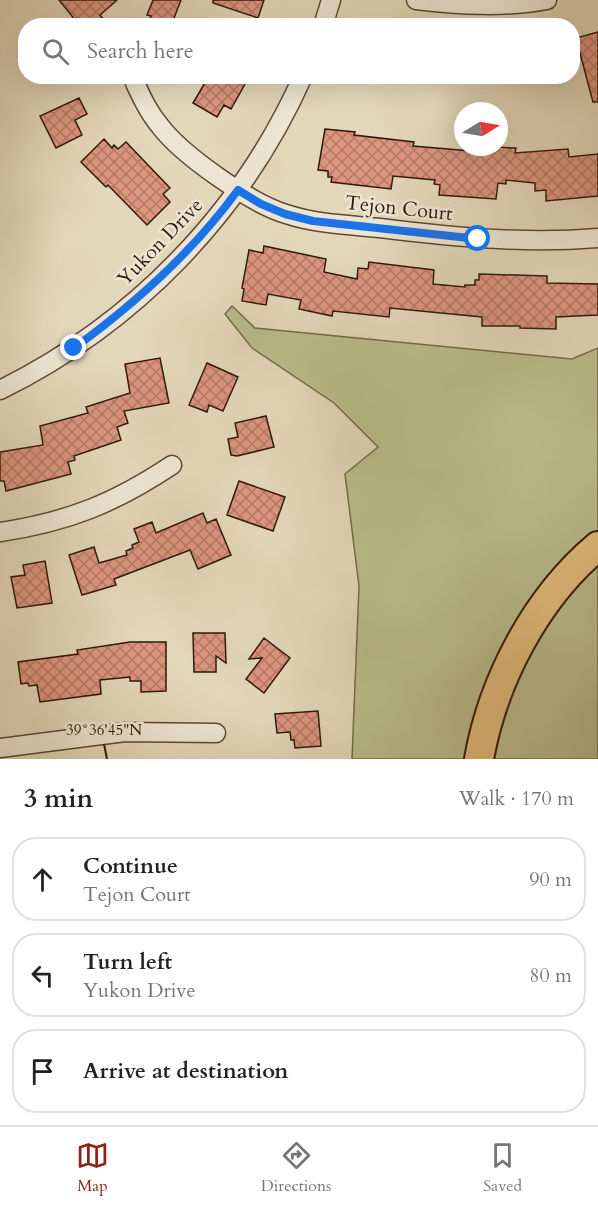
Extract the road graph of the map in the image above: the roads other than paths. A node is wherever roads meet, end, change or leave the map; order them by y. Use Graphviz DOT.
graph roads {
  1 [pos="331,0"];
  2 [pos="416,0"];
  3 [pos="547,0"];
  4 [pos="325,18"];
  5 [pos="135,84"];
  6 [pos="299,84"];
  7 [pos="238,190"];
  8 [pos="598,238"];
  9 [pos="0,390"];
  10 [pos="172,465"];
  11 [pos="0,532"];
  12 [pos="598,546"];
  13 [pos="216,733"];
  14 [pos="0,748"];
  15 [pos="479,759"];
  1 -- 4 [label="street"];
  2 -- 3 [label="street"];
  5 -- 7 [label="street, Tejon Court"];
  6 -- 7 [label="street, Yukon Drive"];
  7 -- 8 [label="street, Tejon Court"];
  7 -- 9 [label="street, Yukon Drive"];
  10 -- 11 [label="street"];
  12 -- 15 [label="main road"];
  13 -- 14 [label="street"];
}
